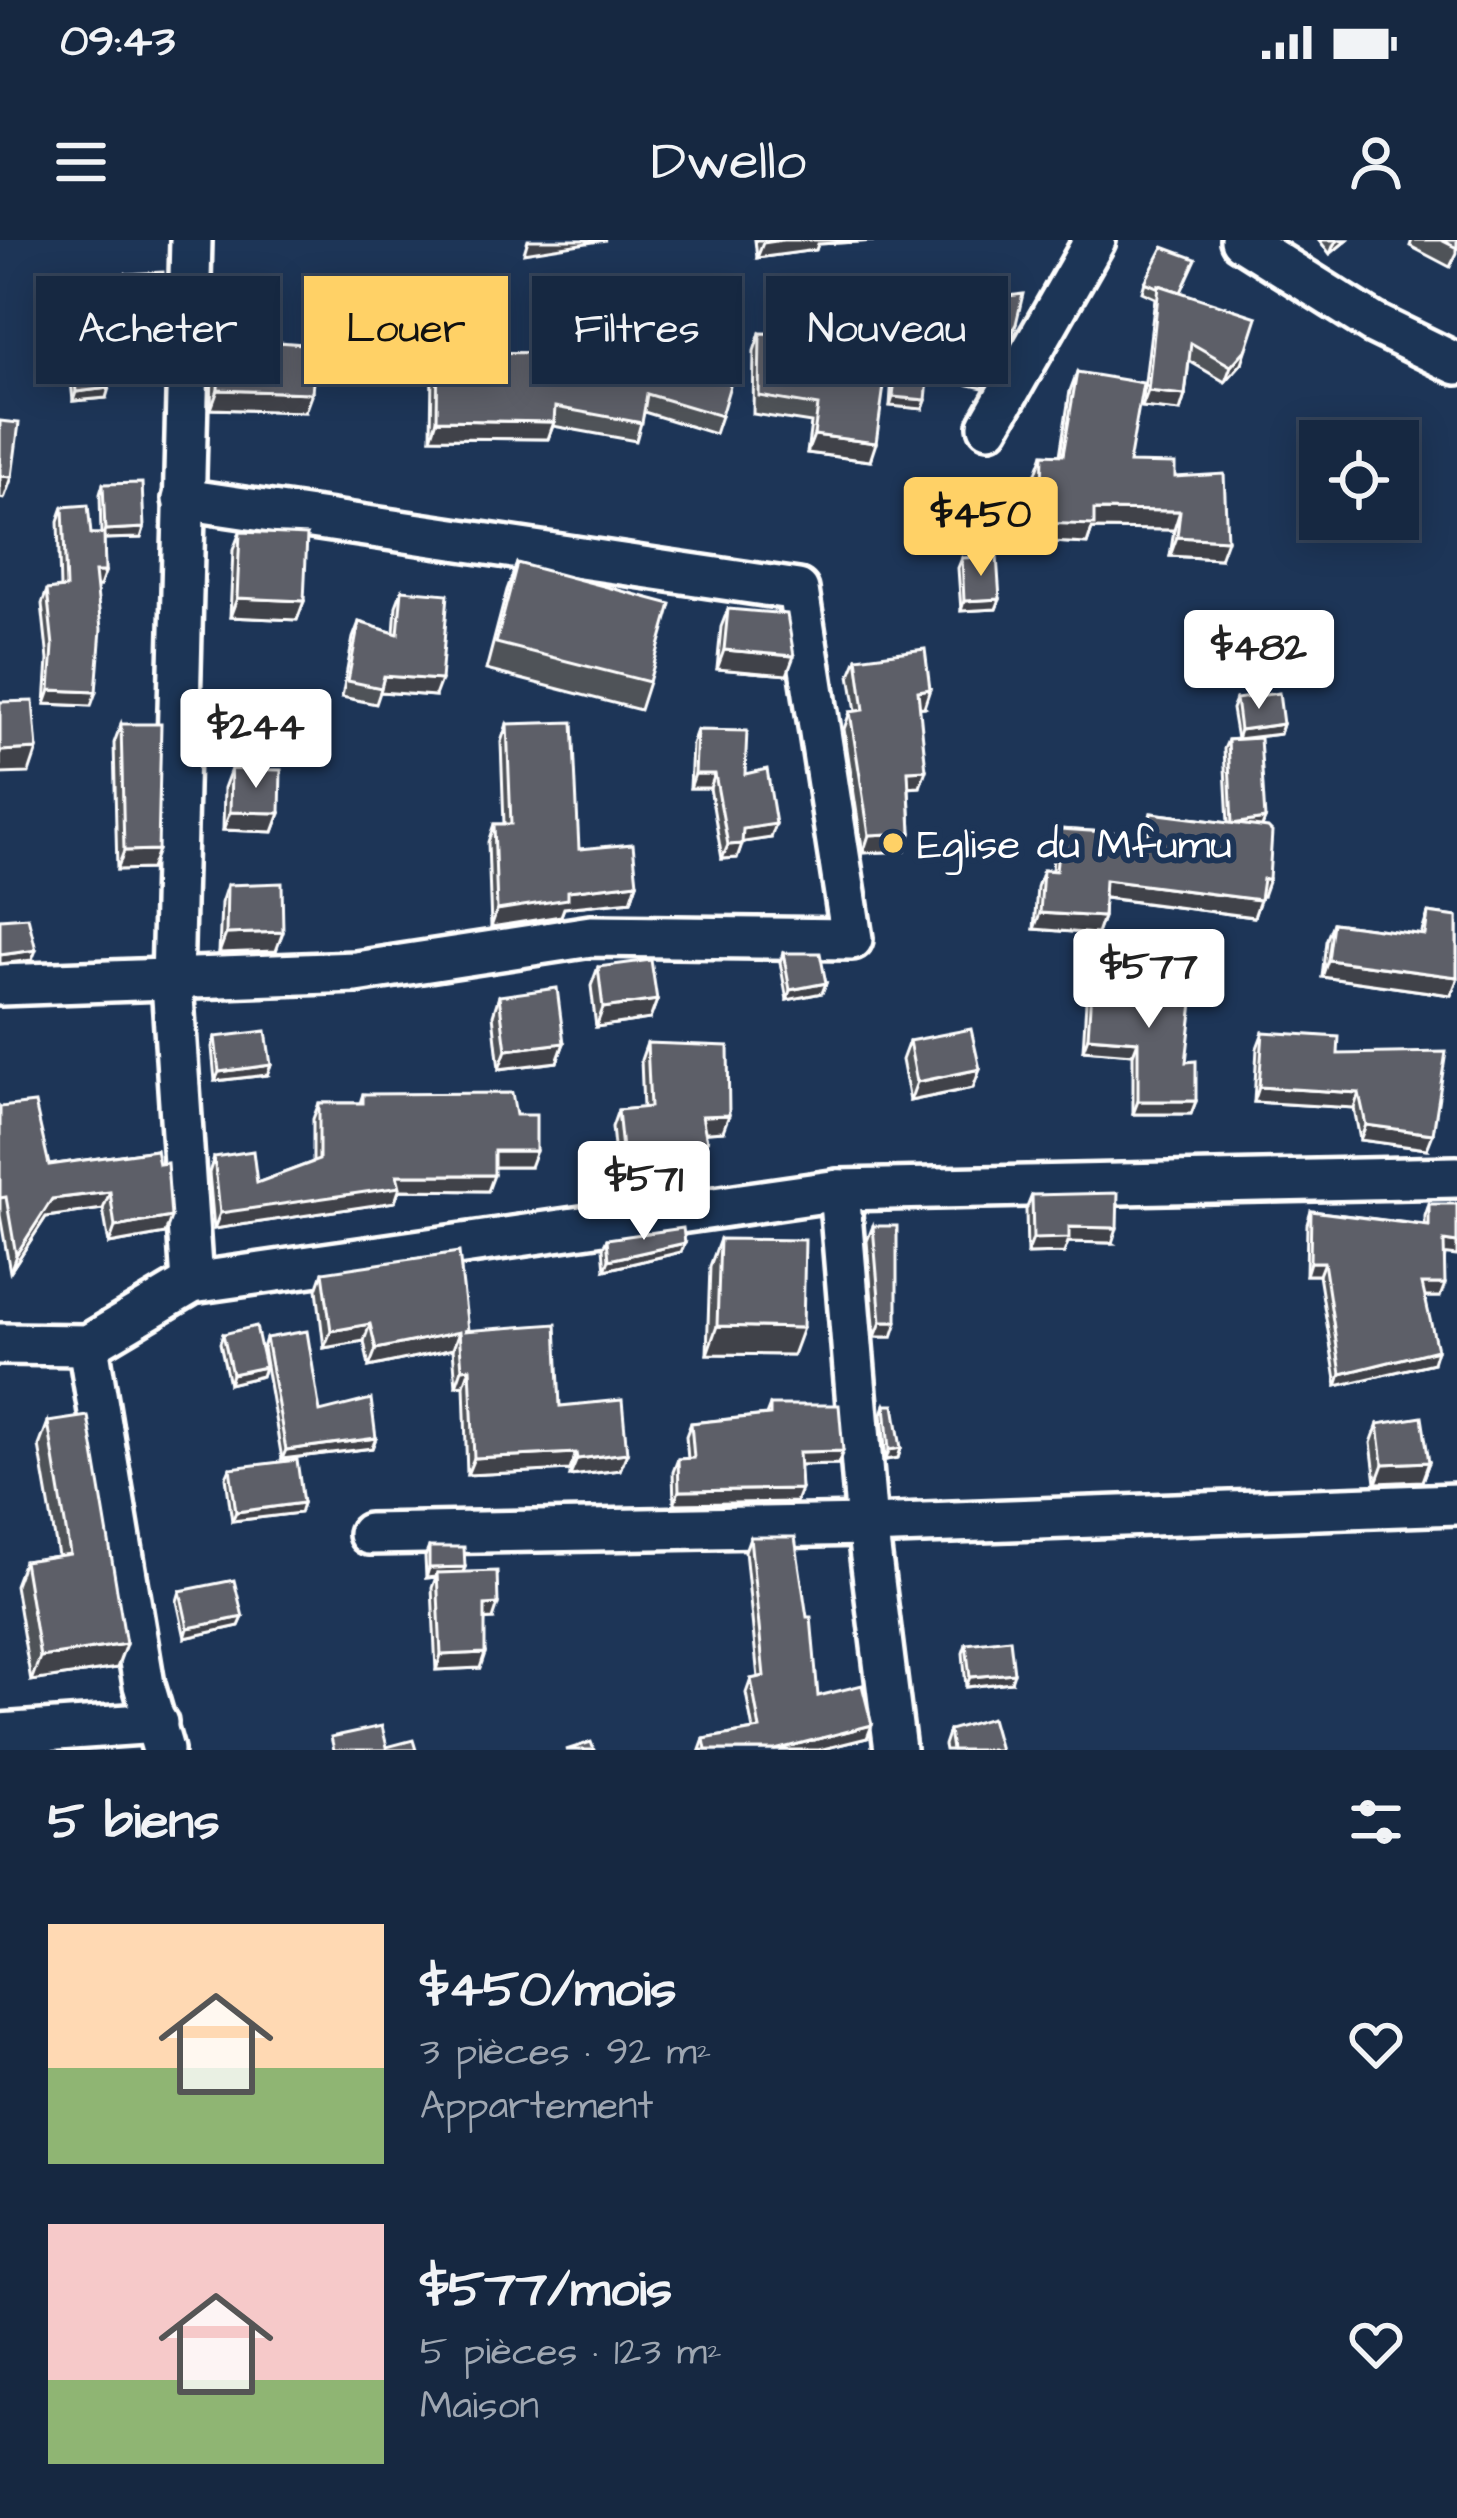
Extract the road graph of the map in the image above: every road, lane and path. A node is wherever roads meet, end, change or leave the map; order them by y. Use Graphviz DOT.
graph roads {
  1 [pos="191,240"];
  2 [pos="1095,240"];
  3 [pos="1241,240"];
  4 [pos="1457,364"];
  5 [pos="989,426"];
  6 [pos="183,499"];
  7 [pos="172,982"];
  8 [pos="0,985"];
  9 [pos="1457,1177"];
  10 [pos="839,1190"];
  11 [pos="193,1283"];
  12 [pos="0,1344"];
  13 [pos="88,1345"];
  14 [pos="1457,1504"];
  15 [pos="867,1525"];
  16 [pos="369,1534"];
  17 [pos="0,1734"];
  18 [pos="160,1736"];
  19 [pos="895,1750"];
  1 -- 6 [label="street"];
  2 -- 5 [label="street"];
  3 -- 4 [label="street"];
  6 -- 7 [label="street"];
  6 -- 7 [label="street"];
  7 -- 8 [label="street"];
  7 -- 11 [label="street"];
  9 -- 10 [label="street"];
  10 -- 11 [label="street"];
  10 -- 15 [label="street"];
  11 -- 13 [label="street"];
  12 -- 13 [label="street"];
  13 -- 18 [label="street"];
  14 -- 15 [label="street"];
  15 -- 16 [label="street"];
  15 -- 19 [label="street"];
  17 -- 18 [label="street"];
}
